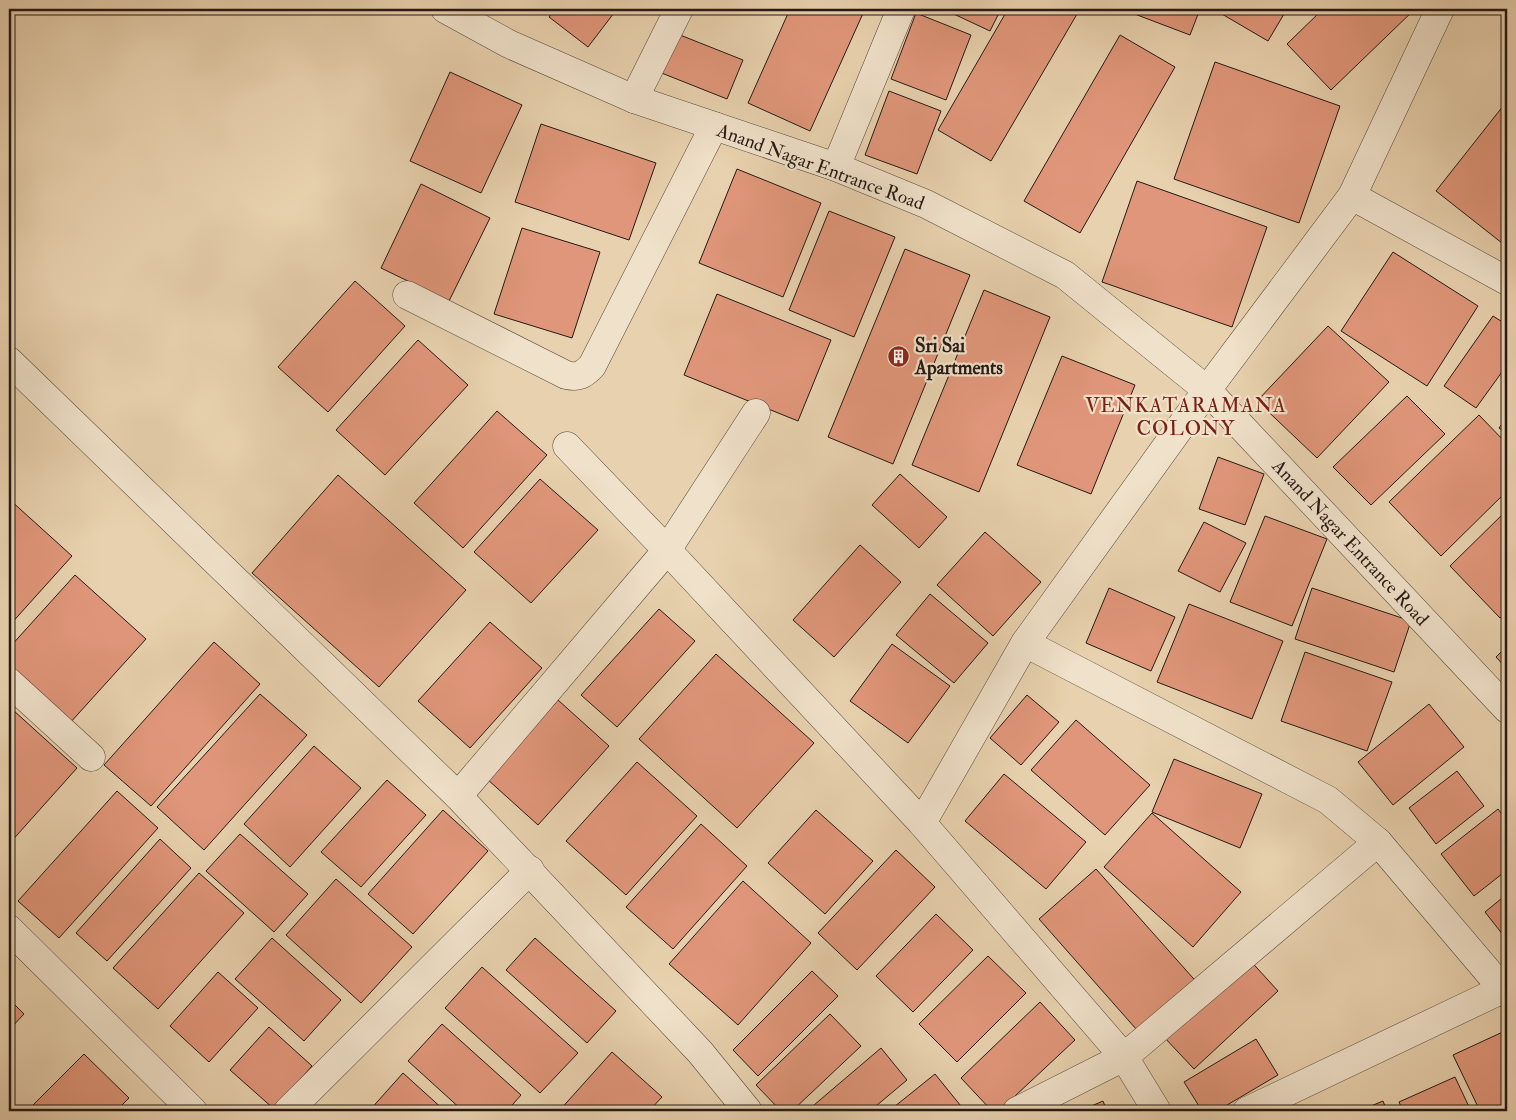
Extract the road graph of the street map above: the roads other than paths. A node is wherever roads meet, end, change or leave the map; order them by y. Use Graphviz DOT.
graph roads {
  1 [pos="445,9"];
  2 [pos="679,9"];
  3 [pos="901,9"];
  4 [pos="1440,9"];
  5 [pos="634,99"];
  6 [pos="714,126"];
  7 [pos="836,167"];
  8 [pos="1352,196"];
  9 [pos="1507,281"];
  10 [pos="407,295"];
  11 [pos="9,361"];
  12 [pos="1207,390"];
  13 [pos="756,413"];
  14 [pos="567,446"];
  15 [pos="667,550"];
  16 [pos="1026,643"];
  17 [pos="9,682"];
  18 [pos="1507,709"];
  19 [pos="91,757"];
  20 [pos="458,796"];
  21 [pos="922,823"];
  22 [pos="1378,842"];
  23 [pos="530,870"];
  24 [pos="9,929"];
  25 [pos="1505,992"];
  26 [pos="1124,1057"];
  27 [pos="193,1111"];
  28 [pos="288,1111"];
  29 [pos="748,1111"];
  30 [pos="1017,1111"];
  31 [pos="1157,1111"];
  32 [pos="1247,1111"];
  1 -- 5 [label="street, Anand Nagar Entrance Road"];
  2 -- 5 [label="street"];
  3 -- 7 [label="street"];
  4 -- 8 [label="street"];
  5 -- 6 [label="street, Anand Nagar Entrance Road"];
  6 -- 7 [label="street, Anand Nagar Entrance Road"];
  6 -- 10 [label="street"];
  7 -- 12 [label="street, Anand Nagar Entrance Road"];
  8 -- 9 [label="street"];
  8 -- 12 [label="street"];
  11 -- 20 [label="street"];
  12 -- 16 [label="street"];
  12 -- 18 [label="street, Anand Nagar Entrance Road"];
  13 -- 15 [label="street"];
  14 -- 15 [label="street"];
  15 -- 20 [label="street"];
  15 -- 21 [label="street"];
  16 -- 21 [label="street"];
  16 -- 22 [label="street"];
  17 -- 19 [label="street"];
  20 -- 23 [label="street"];
  21 -- 26 [label="street"];
  22 -- 25 [label="street"];
  22 -- 26 [label="street"];
  23 -- 28 [label="street"];
  23 -- 29 [label="street"];
  24 -- 27 [label="street"];
  25 -- 32 [label="street"];
  26 -- 30 [label="street"];
  26 -- 31 [label="street"];
}
